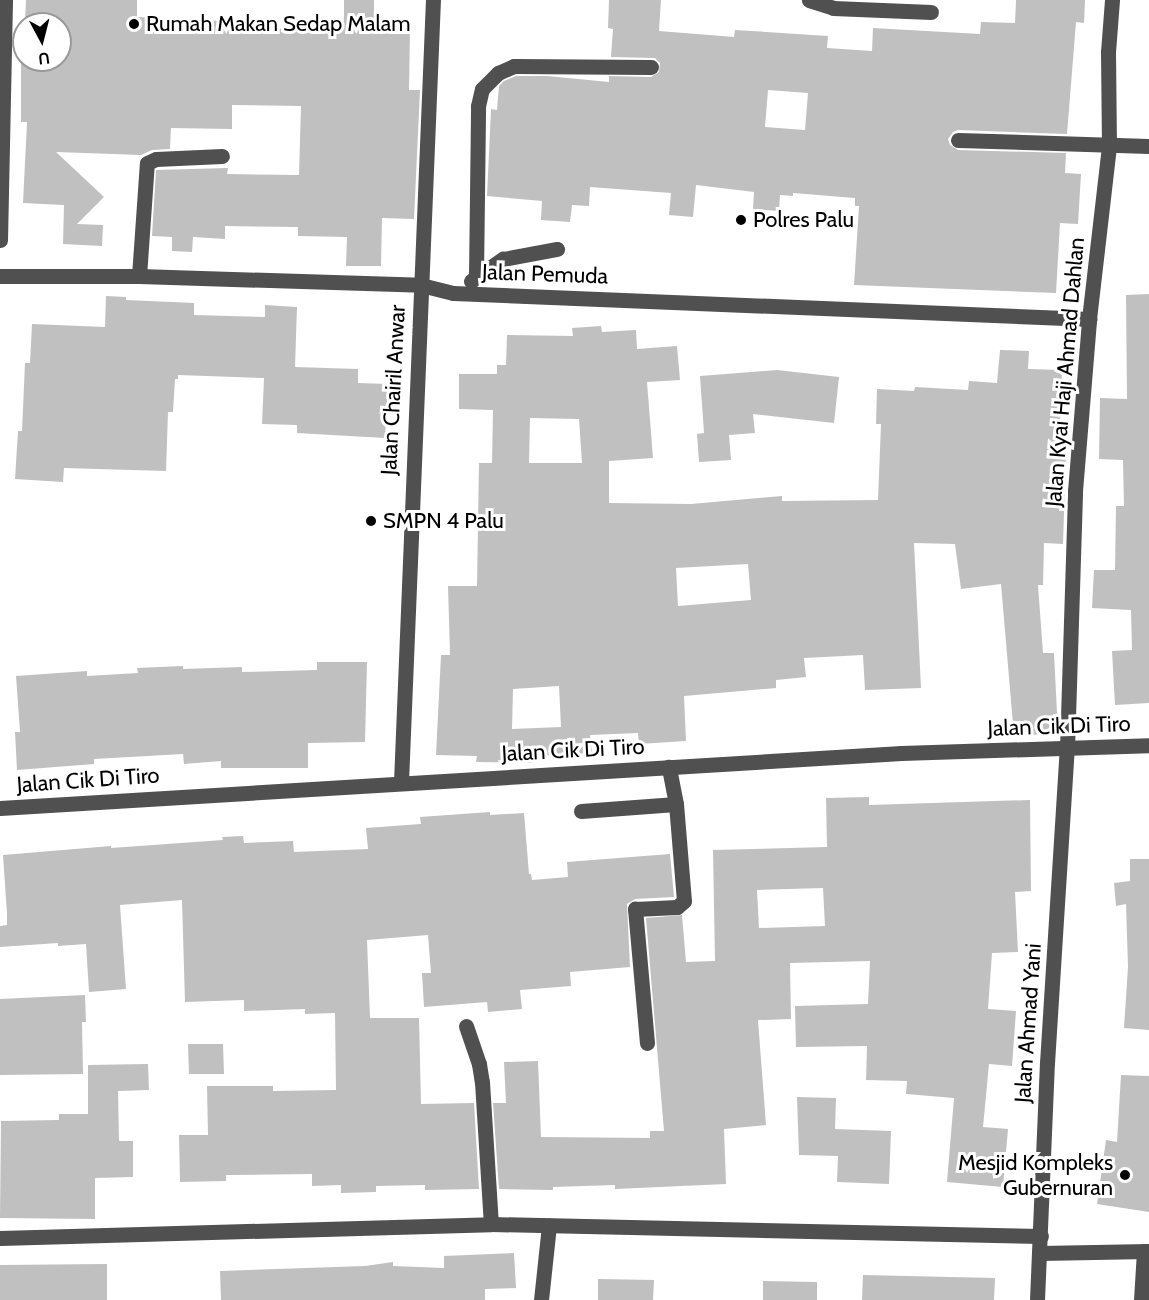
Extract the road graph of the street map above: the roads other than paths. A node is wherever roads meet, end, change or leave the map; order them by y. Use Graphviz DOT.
graph roads {
  1 [pos="5,0"];
  2 [pos="433,0"];
  3 [pos="809,0"];
  4 [pos="1112,0"];
  5 [pos="931,12"];
  6 [pos="651,67"];
  7 [pos="957,140"];
  8 [pos="1149,146"];
  9 [pos="1110,147"];
  10 [pos="222,156"];
  11 [pos="1,196"];
  12 [pos="0,240"];
  13 [pos="557,249"];
  14 [pos="0,276"];
  15 [pos="139,276"];
  16 [pos="476,277"];
  17 [pos="421,285"];
  18 [pos="453,293"];
  19 [pos="1089,318"];
  20 [pos="1149,745"];
  21 [pos="1067,749"];
  22 [pos="669,767"];
  23 [pos="401,782"];
  24 [pos="676,804"];
  25 [pos="0,808"];
  26 [pos="581,811"];
  27 [pos="466,1026"];
  28 [pos="647,1043"];
  29 [pos="491,1224"];
  30 [pos="549,1225"];
  31 [pos="1041,1236"];
  32 [pos="0,1238"];
  33 [pos="1147,1251"];
  34 [pos="1040,1253"];
  35 [pos="541,1300"];
  36 [pos="1037,1300"];
  37 [pos="1141,1300"];
  1 -- 11 [label="street"];
  2 -- 17 [label="street, Jalan Chairil Anwar"];
  3 -- 5 [label="street"];
  4 -- 9 [label="street, Jalan Kyai Haji Ahmad Dahlan"];
  6 -- 16 [label="street"];
  7 -- 9 [label="street"];
  8 -- 9 [label="street"];
  9 -- 19 [label="street, Jalan Kyai Haji Ahmad Dahlan"];
  10 -- 15 [label="street"];
  11 -- 12 [label="street"];
  13 -- 16 [label="street"];
  14 -- 15 [label="street, Jalan Pemuda"];
  15 -- 17 [label="street, Jalan Pemuda"];
  16 -- 18 [label="street"];
  17 -- 18 [label="street, Jalan Pemuda"];
  17 -- 23 [label="street, Jalan Chairil Anwar"];
  18 -- 19 [label="street, Jalan Pemuda"];
  19 -- 21 [label="street, Jalan Kyai Haji Ahmad Dahlan"];
  20 -- 21 [label="street, Jalan Cik Di Tiro"];
  21 -- 22 [label="street, Jalan Cik Di Tiro"];
  21 -- 31 [label="street, Jalan Ahmad Yani"];
  22 -- 23 [label="street, Jalan Cik Di Tiro"];
  22 -- 24 [label="street"];
  23 -- 25 [label="street, Jalan Cik Di Tiro"];
  24 -- 26 [label="street"];
  24 -- 28 [label="street"];
  27 -- 29 [label="street"];
  29 -- 30 [label="street"];
  29 -- 32 [label="street"];
  30 -- 31 [label="street"];
  30 -- 35 [label="street"];
  31 -- 34 [label="street, Jalan Ahmad Yani"];
  33 -- 34 [label="street"];
  33 -- 37 [label="street"];
  34 -- 36 [label="street, Jalan Ahmad Yani"];
}
